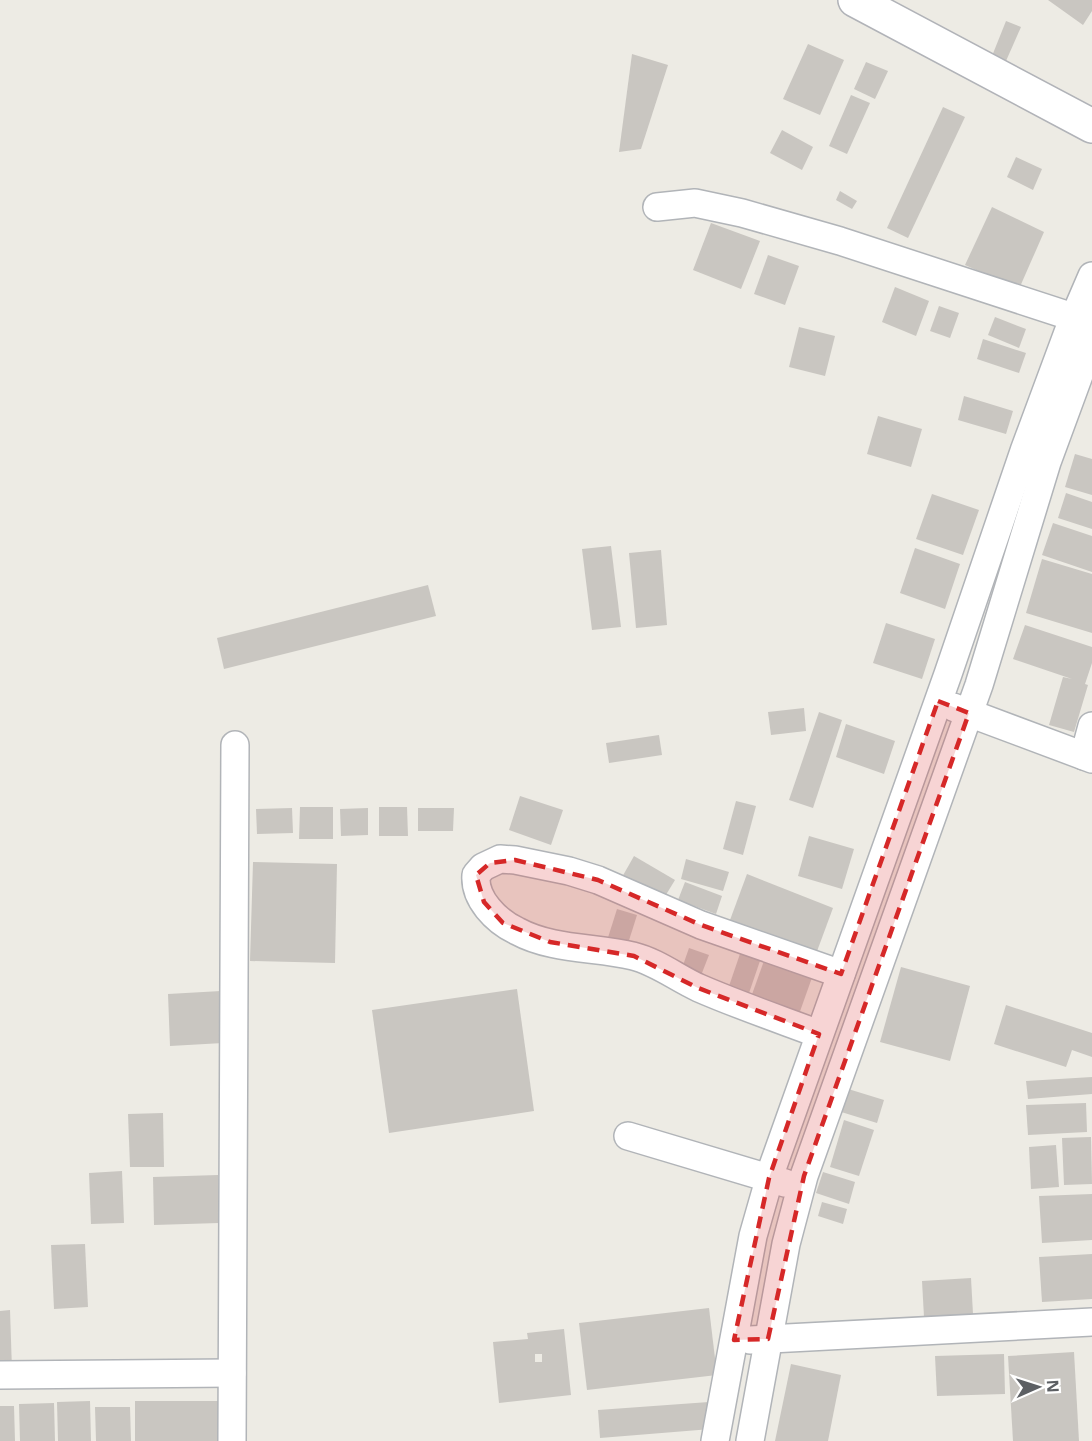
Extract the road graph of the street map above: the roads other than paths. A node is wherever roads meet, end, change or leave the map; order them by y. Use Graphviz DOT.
graph roads {
  1 [pos="855,0"];
  2 [pos="1092,126"];
  3 [pos="657,207"];
  4 [pos="1092,276"];
  5 [pos="1083,320"];
  6 [pos="1092,340"];
  7 [pos="938,702"];
  8 [pos="969,713"];
  9 [pos="1092,726"];
  10 [pos="235,745"];
  11 [pos="1088,758"];
  12 [pos="841,974"];
  13 [pos="819,1034"];
  14 [pos="628,1136"];
  15 [pos="769,1178"];
  16 [pos="801,1188"];
  17 [pos="1092,1322"];
  18 [pos="768,1339"];
  19 [pos="734,1340"];
  20 [pos="232,1373"];
  21 [pos="0,1375"];
  22 [pos="232,1441"];
  23 [pos="715,1441"];
  24 [pos="750,1441"];
  1 -- 2 [label="main road"];
  3 -- 5 [label="street"];
  4 -- 5 [label="street"];
  5 -- 7 [label="street"];
  6 -- 8 [label="street"];
  7 -- 8 [label="street"];
  7 -- 12 [label="street"];
  8 -- 11 [label="street"];
  8 -- 16 [label="street"];
  9 -- 11 [label="street"];
  10 -- 20 [label="street"];
  12 -- 13 [label="street"];
  12 -- 13 [label="street"];
  13 -- 15 [label="street"];
  14 -- 15 [label="street"];
  15 -- 16 [label="street"];
  15 -- 19 [label="street"];
  16 -- 18 [label="street"];
  17 -- 18 [label="street"];
  18 -- 19 [label="street"];
  18 -- 24 [label="street"];
  19 -- 23 [label="street"];
  20 -- 21 [label="street"];
  20 -- 22 [label="street"];
}
